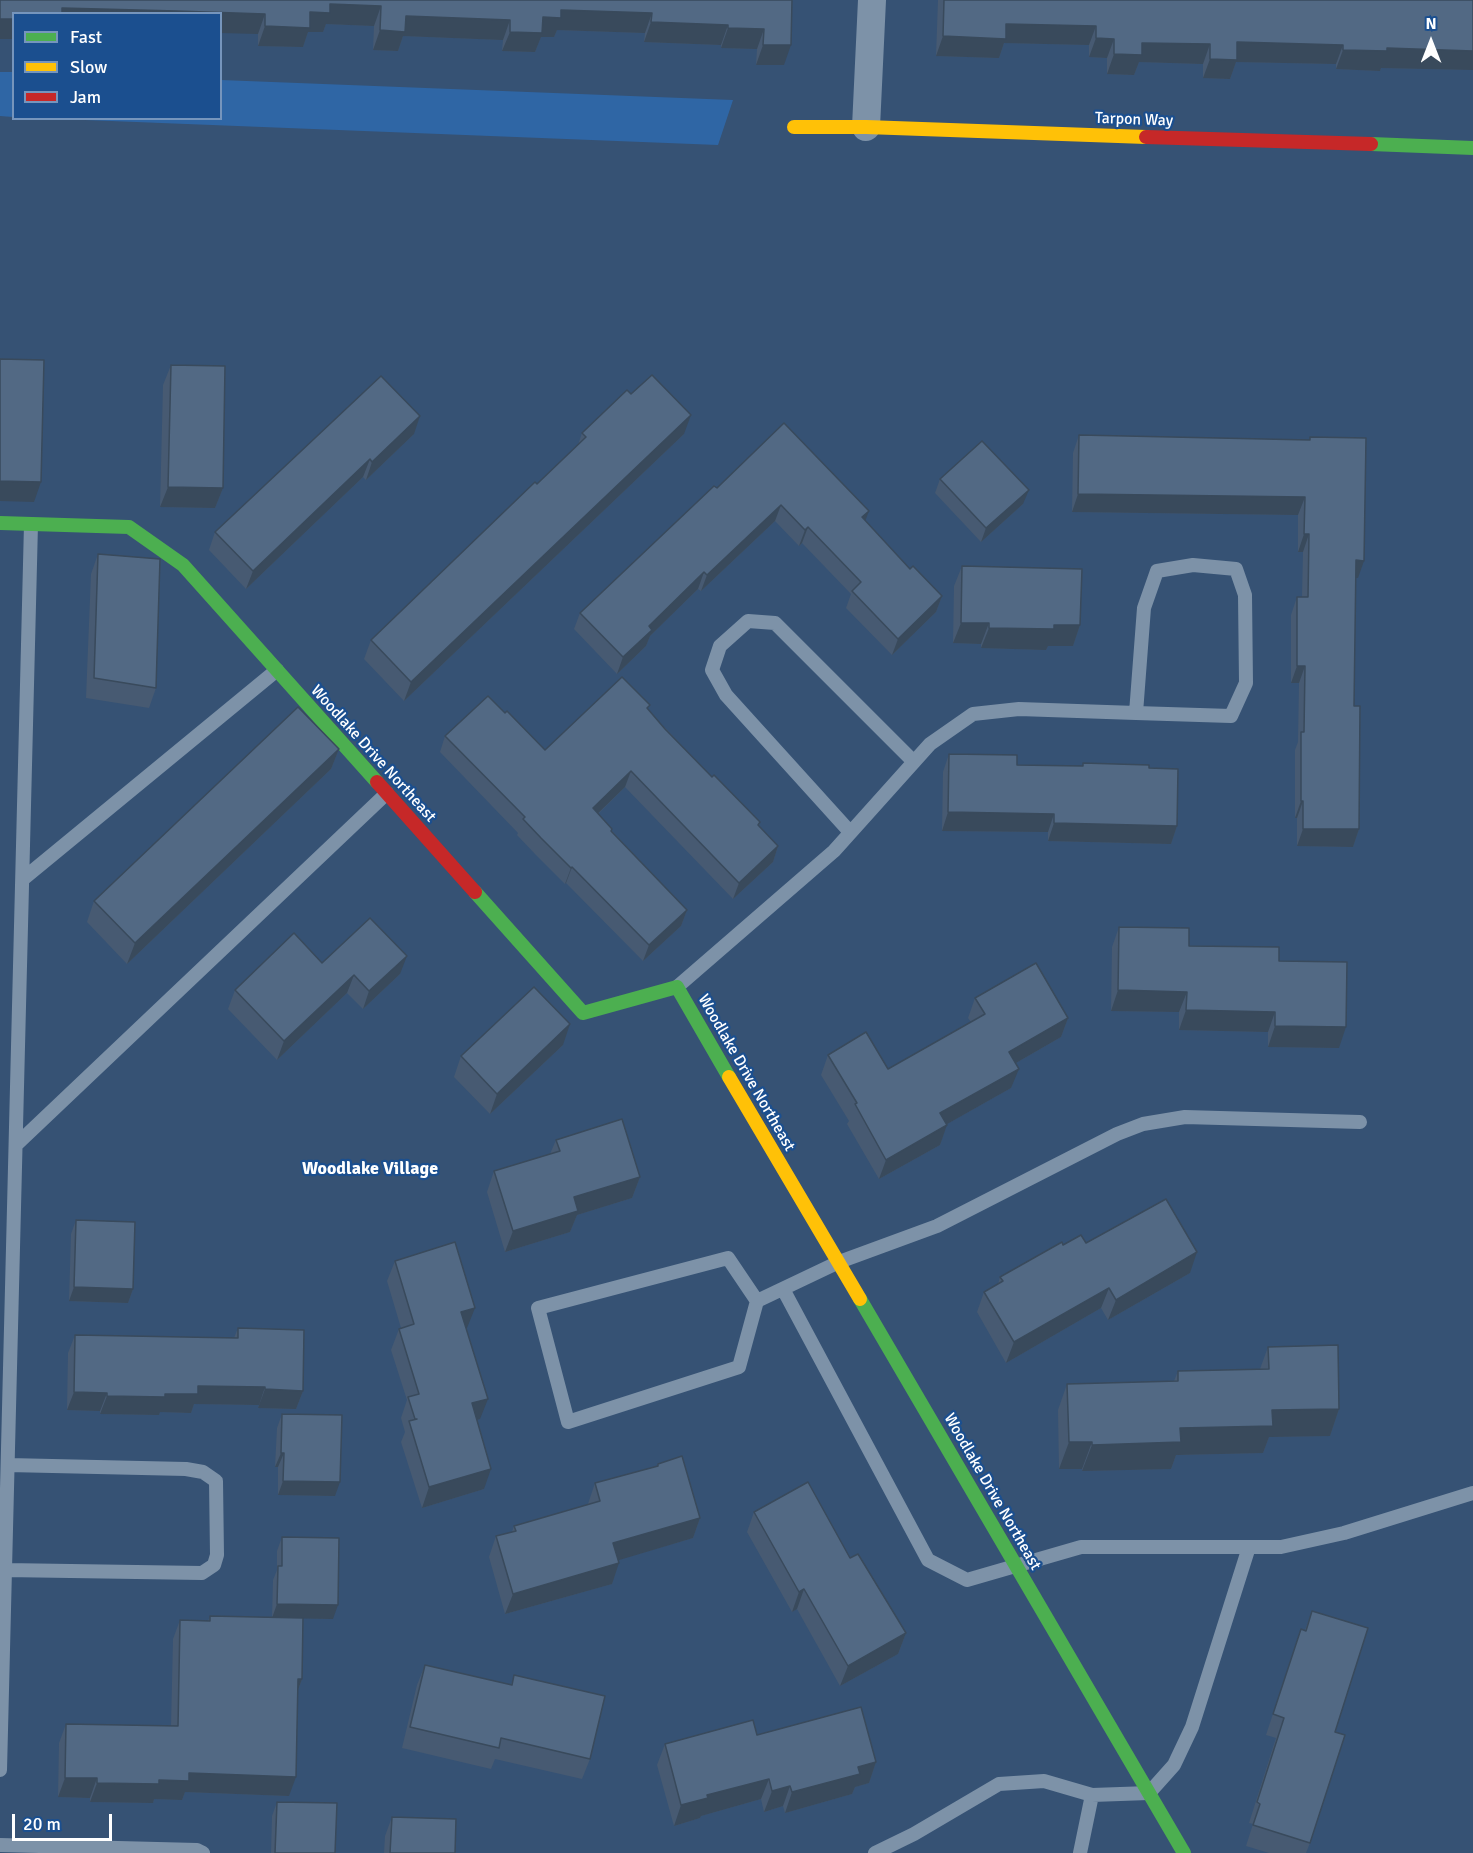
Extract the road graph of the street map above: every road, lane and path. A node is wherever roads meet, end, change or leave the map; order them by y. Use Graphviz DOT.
graph roads {
  1 [pos="872,0"];
  2 [pos="794,127"];
  3 [pos="866,127"];
  4 [pos="1473,147"];
  5 [pos="0,523"];
  6 [pos="31,524"];
  7 [pos="278,670"];
  8 [pos="1136,713"];
  9 [pos="914,762"];
  10 [pos="387,793"];
  11 [pos="850,832"];
  12 [pos="23,879"];
  13 [pos="677,987"];
  14 [pos="1360,1122"];
  15 [pos="16,1144"];
  16 [pos="838,1262"];
  17 [pos="783,1289"];
  18 [pos="757,1302"];
  19 [pos="5,1371"];
  20 [pos="8,1465"];
  21 [pos="1473,1493"];
  22 [pos="1250,1547"];
  23 [pos="1016,1565"];
  24 [pos="5,1570"];
  25 [pos="2,1632"];
  26 [pos="0,1770"];
  27 [pos="1149,1793"];
  28 [pos="1092,1795"];
  29 [pos="0,1845"];
  30 [pos="203,1853"];
  31 [pos="875,1853"];
  32 [pos="1080,1853"];
  33 [pos="1184,1853"];
  1 -- 3 [label="street"];
  2 -- 3 [label="street, Tarpon Way"];
  3 -- 4 [label="street, Tarpon Way"];
  5 -- 6 [label="street, Woodlake Drive Northeast"];
  6 -- 7 [label="street, Woodlake Drive Northeast"];
  6 -- 12 [label="lane"];
  7 -- 10 [label="street, Woodlake Drive Northeast"];
  7 -- 12 [label="lane"];
  8 -- 8 [label="lane"];
  8 -- 9 [label="lane"];
  9 -- 11 [label="lane"];
  9 -- 11 [label="lane"];
  10 -- 13 [label="street, Woodlake Drive Northeast"];
  10 -- 15 [label="lane"];
  11 -- 13 [label="lane"];
  12 -- 15 [label="lane"];
  13 -- 16 [label="street, Woodlake Drive Northeast"];
  14 -- 16 [label="lane"];
  15 -- 19 [label="lane"];
  16 -- 17 [label="lane"];
  16 -- 23 [label="street, Woodlake Drive Northeast"];
  17 -- 18 [label="lane"];
  17 -- 23 [label="lane"];
  18 -- 18 [label="lane"];
  19 -- 20 [label="lane"];
  20 -- 24 [label="lane"];
  20 -- 24 [label="lane"];
  21 -- 22 [label="lane"];
  22 -- 23 [label="lane"];
  22 -- 27 [label="lane"];
  23 -- 27 [label="street, Woodlake Drive Northeast"];
  24 -- 25 [label="lane"];
  25 -- 26 [label="lane"];
  27 -- 28 [label="lane"];
  27 -- 33 [label="street, Woodlake Drive Northeast"];
  28 -- 31 [label="lane"];
  28 -- 32 [label="lane"];
  29 -- 30 [label="lane"];
}
